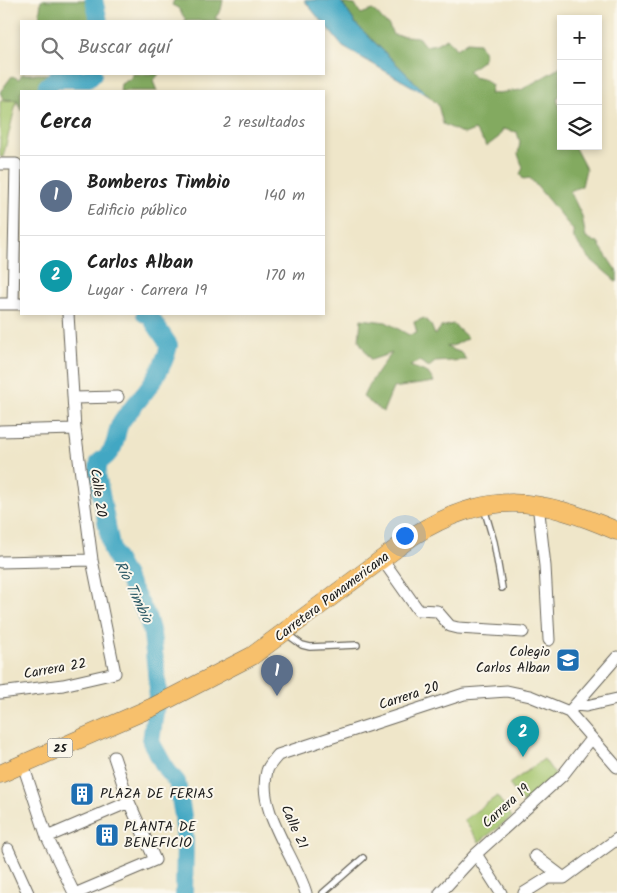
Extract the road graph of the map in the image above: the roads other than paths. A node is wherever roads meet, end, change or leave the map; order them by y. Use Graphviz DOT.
graph roads {
  1 [pos="0,164"];
  2 [pos="0,304"];
  3 [pos="17,304"];
  4 [pos="68,315"];
  5 [pos="118,397"];
  6 [pos="74,398"];
  7 [pos="75,429"];
  8 [pos="0,431"];
  9 [pos="538,504"];
  10 [pos="483,506"];
  11 [pos="617,531"];
  12 [pos="382,559"];
  13 [pos="92,560"];
  14 [pos="0,562"];
  15 [pos="502,588"];
  16 [pos="523,632"];
  17 [pos="285,633"];
  18 [pos="549,640"];
  19 [pos="357,645"];
  20 [pos="617,657"];
  21 [pos="115,673"];
  22 [pos="0,693"];
  23 [pos="617,699"];
  24 [pos="572,709"];
  25 [pos="591,739"];
  26 [pos="114,757"];
  27 [pos="23,765"];
  28 [pos="617,767"];
  29 [pos="267,771"];
  30 [pos="0,774"];
  31 [pos="129,802"];
  32 [pos="47,837"];
  33 [pos="617,839"];
  34 [pos="8,849"];
  35 [pos="476,854"];
  36 [pos="535,856"];
  37 [pos="363,858"];
  38 [pos="564,878"];
  39 [pos="537,890"];
  40 [pos="28,893"];
  41 [pos="75,893"];
  42 [pos="306,893"];
  43 [pos="323,893"];
  44 [pos="440,893"];
  45 [pos="500,893"];
  46 [pos="524,893"];
  1 -- 3 [label="street"];
  2 -- 3 [label="street"];
  4 -- 6 [label="street, Calle 20"];
  5 -- 6 [label="street"];
  6 -- 7 [label="street, Calle 20"];
  7 -- 8 [label="street"];
  7 -- 13 [label="street, Calle 20"];
  9 -- 10 [label="highway, Carretera Panamericana / 25"];
  9 -- 11 [label="highway, Carretera Panamericana / 25"];
  9 -- 18 [label="street"];
  10 -- 12 [label="highway, Carretera Panamericana / 25"];
  10 -- 15 [label="lane"];
  12 -- 16 [label="street"];
  12 -- 17 [label="highway, Carretera Panamericana / 25"];
  13 -- 14 [label="street"];
  13 -- 21 [label="street, Calle 20"];
  17 -- 19 [label="lane"];
  17 -- 27 [label="highway, Carretera Panamericana / 25"];
  20 -- 24 [label="street"];
  21 -- 22 [label="street, Carrera 22"];
  23 -- 24 [label="street"];
  24 -- 25 [label="street"];
  24 -- 29 [label="street, Carrera 20"];
  25 -- 28 [label="street"];
  25 -- 35 [label="street, Carrera 19"];
  26 -- 31 [label="street"];
  27 -- 30 [label="highway, Carretera Panamericana / 25"];
  27 -- 32 [label="street"];
  29 -- 42 [label="street, Calle 21"];
  31 -- 32 [label="street"];
  31 -- 41 [label="street"];
  32 -- 41 [label="street"];
  33 -- 38 [label="street"];
  34 -- 40 [label="street"];
  35 -- 44 [label="street, Carrera 19"];
  35 -- 45 [label="street"];
  36 -- 38 [label="street"];
  37 -- 43 [label="lane"];
  38 -- 39 [label="street"];
  39 -- 46 [label="street"];
}
